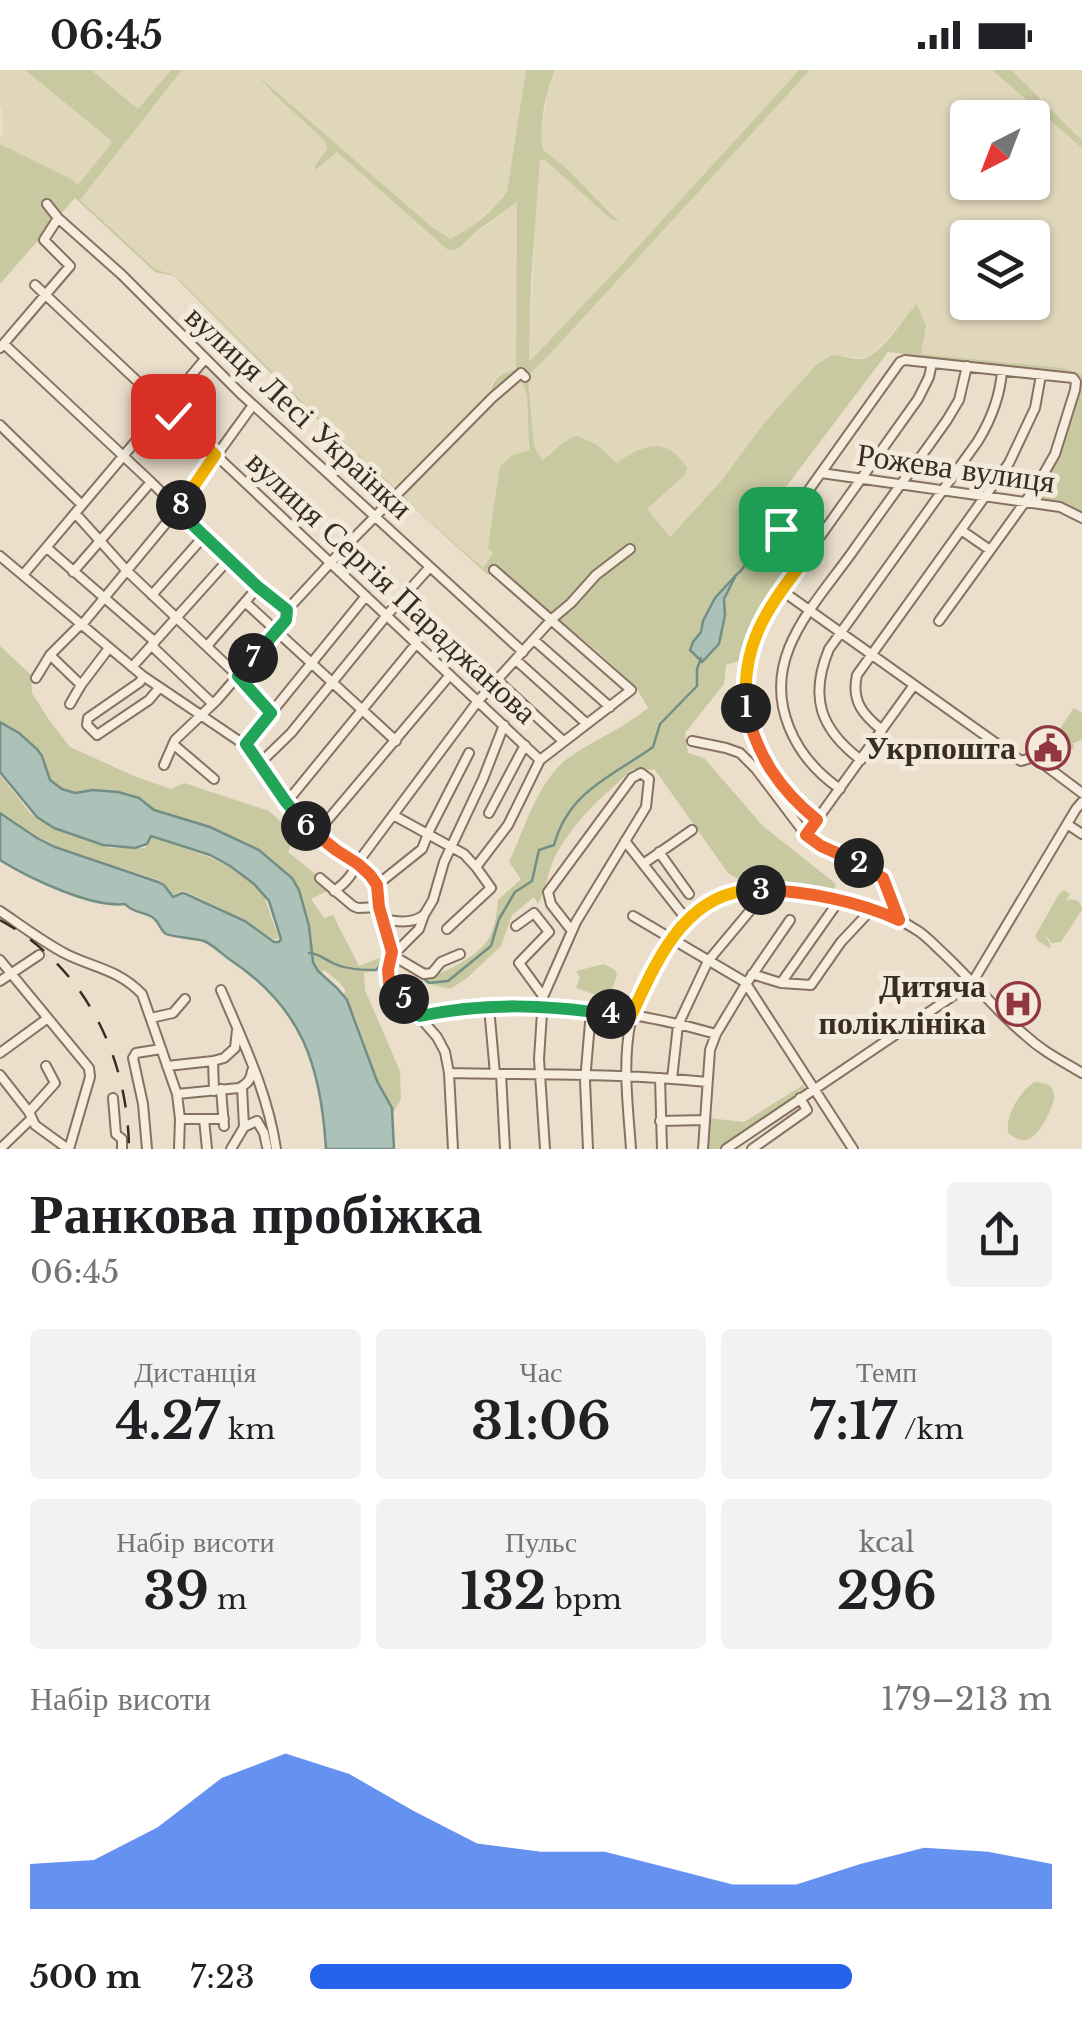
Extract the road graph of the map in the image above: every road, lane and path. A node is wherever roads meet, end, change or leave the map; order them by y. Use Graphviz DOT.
graph roads {
  1 [pos="46,204"];
  2 [pos="58,218"];
  3 [pos="36,285"];
  4 [pos="47,293"];
  5 [pos="2,346"];
  6 [pos="205,359"];
  7 [pos="932,363"];
  8 [pos="967,366"];
  9 [pos="1002,371"];
  10 [pos="1041,375"];
  11 [pos="525,377"];
  12 [pos="253,404"];
  13 [pos="164,408"];
  14 [pos="0,425"];
  15 [pos="215,455"];
  16 [pos="124,456"];
  17 [pos="821,473"];
  18 [pos="862,479"];
  19 [pos="151,482"];
  20 [pos="902,484"];
  21 [pos="942,490"];
  22 [pos="984,496"];
  23 [pos="1025,502"];
  24 [pos="79,509"];
  25 [pos="177,510"];
  26 [pos="375,518"];
  27 [pos="1082,518"];
  28 [pos="961,530"];
  29 [pos="205,535"];
  30 [pos="101,541"];
  31 [pos="47,546"];
  32 [pos="630,548"];
  33 [pos="812,549"];
  34 [pos="990,550"];
  35 [pos="0,556"];
  36 [pos="229,560"];
  37 [pos="330,564"];
  38 [pos="429,568"];
  39 [pos="494,570"];
  40 [pos="127,571"];
  41 [pos="72,572"];
  42 [pos="23,575"];
  43 [pos="258,587"];
  44 [pos="781,590"];
  45 [pos="152,595"];
  46 [pos="366,596"];
  47 [pos="104,600"];
  48 [pos="245,602"];
  49 [pos="287,610"];
  50 [pos="809,612"];
  51 [pos="387,615"];
  52 [pos="177,618"];
  53 [pos="552,619"];
  54 [pos="938,621"];
  55 [pos="80,625"];
  56 [pos="277,630"];
  57 [pos="840,634"];
  58 [pos="534,640"];
  59 [pos="154,644"];
  60 [pos="416,644"];
  61 [pos="207,646"];
  62 [pos="108,648"];
  63 [pos="522,652"];
  64 [pos="870,654"];
  65 [pos="50,655"];
  66 [pos="516,660"];
  67 [pos="310,662"];
  68 [pos="132,668"];
  69 [pos="450,675"];
  70 [pos="143,676"];
  71 [pos="238,676"];
  72 [pos="36,678"];
  73 [pos="332,680"];
  74 [pos="497,680"];
  75 [pos="81,685"];
  76 [pos="914,685"];
  77 [pos="159,688"];
  78 [pos="478,700"];
  79 [pos="70,704"];
  80 [pos="212,704"];
  81 [pos="610,707"];
  82 [pos="362,709"];
  83 [pos="271,713"];
  84 [pos="202,714"];
  85 [pos="586,723"];
  86 [pos="504,725"];
  87 [pos="882,730"];
  88 [pos="396,740"];
  89 [pos="563,741"];
  90 [pos="692,742"];
  91 [pos="173,744"];
  92 [pos="246,744"];
  93 [pos="525,745"];
  94 [pos="466,755"];
  95 [pos="540,760"];
  96 [pos="861,760"];
  97 [pos="164,764"];
  98 [pos="260,764"];
  99 [pos="214,779"];
  100 [pos="840,789"];
  101 [pos="1080,799"];
  102 [pos="286,802"];
  103 [pos="489,813"];
  104 [pos="393,815"];
  105 [pos="817,820"];
  106 [pos="1067,824"];
  107 [pos="692,830"];
  108 [pos="1082,834"];
  109 [pos="315,835"];
  110 [pos="428,835"];
  111 [pos="806,835"];
  112 [pos="625,840"];
  113 [pos="452,848"];
  114 [pos="659,852"];
  115 [pos="358,864"];
  116 [pos="643,864"];
  117 [pos="476,867"];
  118 [pos="320,878"];
  119 [pos="377,885"];
  120 [pos="334,891"];
  121 [pos="689,894"];
  122 [pos="838,902"];
  123 [pos="754,906"];
  124 [pos="379,907"];
  125 [pos="872,909"];
  126 [pos="0,911"];
  127 [pos="424,914"];
  128 [pos="633,916"];
  129 [pos="382,918"];
  130 [pos="687,920"];
  131 [pos="790,920"];
  132 [pos="899,920"];
  133 [pos="516,926"];
  134 [pos="447,929"];
  135 [pos="572,931"];
  136 [pos="672,940"];
  137 [pos="392,953"];
  138 [pos="460,954"];
  139 [pos="40,955"];
  140 [pos="0,960"];
  141 [pos="708,961"];
  142 [pos="752,974"];
  143 [pos="11,975"];
  144 [pos="0,981"];
  145 [pos="973,982"];
  146 [pos="781,983"];
  147 [pos="746,984"];
  148 [pos="222,990"];
  149 [pos="184,999"];
  150 [pos="543,1001"];
  151 [pos="489,1007"];
  152 [pos="591,1011"];
  153 [pos="420,1016"];
  154 [pos="631,1016"];
  155 [pos="48,1018"];
  156 [pos="150,1018"];
  157 [pos="234,1020"];
  158 [pos="678,1025"];
  159 [pos="716,1034"];
  160 [pos="161,1050"];
  161 [pos="0,1053"];
  162 [pos="251,1057"];
  163 [pos="213,1061"];
  164 [pos="46,1066"];
  165 [pos="167,1066"];
  166 [pos="450,1072"];
  167 [pos="1082,1072"];
  168 [pos="498,1074"];
  169 [pos="0,1075"];
  170 [pos="585,1075"];
  171 [pos="625,1075"];
  172 [pos="540,1076"];
  173 [pos="660,1078"];
  174 [pos="672,1079"];
  175 [pos="706,1082"];
  176 [pos="9,1087"];
  177 [pos="242,1087"];
  178 [pos="814,1088"];
  179 [pos="217,1090"];
  180 [pos="178,1094"];
  181 [pos="0,1096"];
  182 [pos="113,1098"];
  183 [pos="800,1098"];
  184 [pos="30,1116"];
  185 [pos="180,1119"];
  186 [pos="204,1119"];
  187 [pos="705,1120"];
  188 [pos="660,1121"];
  189 [pos="244,1127"];
  190 [pos="272,1148"];
  191 [pos="0,1149"];
  192 [pos="68,1149"];
  193 [pos="122,1149"];
  194 [pos="147,1149"];
  195 [pos="179,1149"];
  196 [pos="206,1149"];
  197 [pos="232,1149"];
  198 [pos="452,1149"];
  199 [pos="506,1149"];
  200 [pos="545,1149"];
  201 [pos="588,1149"];
  202 [pos="631,1149"];
  203 [pos="662,1149"];
  204 [pos="703,1149"];
  205 [pos="726,1149"];
  206 [pos="752,1149"];
  207 [pos="852,1149"];
  1 -- 2 [label="street, вулиця Лесі Українки"];
  2 -- 4 [label="street"];
  2 -- 6 [label="street, вулиця Лесі Українки"];
  3 -- 4 [label="street, вулиця Сергія Параджанова"];
  4 -- 5 [label="street"];
  4 -- 13 [label="street, вулиця Сергія Параджанова"];
  5 -- 16 [label="street"];
  6 -- 12 [label="street, вулиця Лесі Українки"];
  6 -- 13 [label="street"];
  7 -- 8 [label="street"];
  7 -- 17 [label="street"];
  7 -- 18 [label="street"];
  8 -- 9 [label="street"];
  8 -- 20 [label="street"];
  9 -- 10 [label="street"];
  9 -- 21 [label="street"];
  10 -- 22 [label="street"];
  10 -- 23 [label="street"];
  11 -- 26 [label="street"];
  12 -- 15 [label="street"];
  12 -- 26 [label="street, вулиця Лесі Українки"];
  13 -- 15 [label="street, вулиця Сергія Параджанова"];
  13 -- 16 [label="street"];
  14 -- 24 [label="street"];
  15 -- 25 [label="street"];
  15 -- 37 [label="street, вулиця Сергія Параджанова"];
  16 -- 19 [label="street"];
  16 -- 24 [label="street"];
  17 -- 18 [label="street, Рожева вулиця"];
  17 -- 33 [label="street"];
  18 -- 20 [label="street, Рожева вулиця"];
  18 -- 33 [label="street"];
  19 -- 25 [label="street"];
  19 -- 30 [label="street"];
  20 -- 21 [label="street, Рожева вулиця"];
  20 -- 50 [label="street"];
  21 -- 22 [label="street, Рожева вулиця"];
  21 -- 57 [label="street"];
  22 -- 23 [label="street, Рожева вулиця"];
  22 -- 28 [label="street"];
  23 -- 27 [label="street, Рожева вулиця"];
  23 -- 34 [label="street"];
  24 -- 30 [label="street"];
  24 -- 31 [label="street"];
  25 -- 29 [label="street"];
  25 -- 40 [label="street"];
  26 -- 37 [label="street"];
  26 -- 38 [label="street, вулиця Лесі Українки"];
  28 -- 34 [label="street"];
  28 -- 64 [label="street"];
  29 -- 36 [label="street"];
  29 -- 45 [label="street"];
  30 -- 40 [label="street"];
  30 -- 41 [label="street"];
  31 -- 41 [label="street"];
  31 -- 42 [label="street"];
  32 -- 53 [label="street"];
  33 -- 44 [label="street"];
  34 -- 54 [label="street"];
  35 -- 42 [label="street"];
  36 -- 43 [label="street"];
  36 -- 52 [label="street"];
  37 -- 46 [label="street, вулиця Сергія Параджанова"];
  37 -- 49 [label="street"];
  38 -- 51 [label="street"];
  38 -- 63 [label="street, вулиця Лесі Українки"];
  39 -- 53 [label="street"];
  40 -- 45 [label="street"];
  40 -- 47 [label="street"];
  41 -- 47 [label="street"];
  42 -- 55 [label="street"];
  43 -- 48 [label="street"];
  43 -- 49 [label="street"];
  44 -- 50 [label="street"];
  44 -- 105 [label="street"];
  45 -- 52 [label="street"];
  46 -- 51 [label="street, вулиця Сергія Параджанова"];
  46 -- 67 [label="street"];
  47 -- 55 [label="street"];
  47 -- 59 [label="street"];
  48 -- 56 [label="street"];
  48 -- 61 [label="street"];
  49 -- 56 [label="street"];
  50 -- 57 [label="street"];
  50 -- 100 [label="street"];
  51 -- 60 [label="street, вулиця Сергія Параджанова"];
  51 -- 73 [label="street"];
  52 -- 59 [label="street"];
  52 -- 61 [label="street"];
  53 -- 58 [label="street"];
  53 -- 81 [label="street"];
  55 -- 62 [label="street"];
  55 -- 65 [label="street"];
  56 -- 67 [label="street"];
  56 -- 71 [label="street"];
  57 -- 64 [label="street"];
  57 -- 96 [label="street"];
  58 -- 63 [label="street"];
  58 -- 81 [label="street"];
  59 -- 68 [label="street"];
  59 -- 80 [label="street"];
  60 -- 69 [label="street, вулиця Сергія Параджанова"];
  60 -- 82 [label="street"];
  61 -- 71 [label="street"];
  62 -- 68 [label="street"];
  62 -- 75 [label="street"];
  63 -- 66 [label="street"];
  64 -- 76 [label="street"];
  64 -- 87 [label="street"];
  65 -- 72 [label="street"];
  65 -- 75 [label="street"];
  66 -- 74 [label="street"];
  66 -- 85 [label="street"];
  67 -- 73 [label="street"];
  67 -- 83 [label="street"];
  68 -- 70 [label="street"];
  69 -- 78 [label="street, вулиця Сергія Параджанова"];
  69 -- 88 [label="street"];
  70 -- 77 [label="street"];
  70 -- 77 [label="street"];
  71 -- 80 [label="street"];
  71 -- 83 [label="street"];
  73 -- 82 [label="street"];
  73 -- 98 [label="street"];
  74 -- 78 [label="street"];
  74 -- 89 [label="street"];
  75 -- 79 [label="street"];
  76 -- 87 [label="street"];
  76 -- 101 [label="street"];
  77 -- 84 [label="street"];
  78 -- 86 [label="street, вулиця Сергія Параджанова"];
  78 -- 104 [label="street"];
  80 -- 84 [label="street"];
  81 -- 85 [label="street"];
  82 -- 88 [label="street"];
  82 -- 102 [label="street"];
  83 -- 92 [label="street"];
  84 -- 91 [label="street"];
  84 -- 92 [label="street"];
  85 -- 89 [label="street"];
  86 -- 93 [label="street, вулиця Сергія Параджанова"];
  86 -- 113 [label="street"];
  87 -- 96 [label="street"];
  88 -- 109 [label="street"];
  89 -- 95 [label="street"];
  90 -- 111 [label="street"];
  91 -- 97 [label="street"];
  91 -- 99 [label="street"];
  92 -- 98 [label="street"];
  93 -- 95 [label="street, вулиця Сергія Параджанова"];
  93 -- 103 [label="street"];
  94 -- 110 [label="street"];
  95 -- 117 [label="street"];
  96 -- 100 [label="street"];
  98 -- 102 [label="street"];
  100 -- 105 [label="street"];
  101 -- 106 [label="street"];
  102 -- 109 [label="street"];
  104 -- 110 [label="street"];
  104 -- 115 [label="street"];
  105 -- 111 [label="street"];
  106 -- 108 [label="street"];
  106 -- 145 [label="street"];
  107 -- 114 [label="street"];
  109 -- 115 [label="street"];
  110 -- 113 [label="street"];
  110 -- 119 [label="street"];
  111 -- 132 [label="street"];
  112 -- 116 [label="street"];
  112 -- 135 [label="street"];
  112 -- 135 [label="street"];
  113 -- 117 [label="street"];
  113 -- 127 [label="street"];
  114 -- 116 [label="street"];
  114 -- 121 [label="street"];
  115 -- 119 [label="street"];
  115 -- 120 [label="street"];
  116 -- 130 [label="street"];
  117 -- 134 [label="street"];
  118 -- 120 [label="street"];
  119 -- 124 [label="street"];
  120 -- 124 [label="street"];
  122 -- 125 [label="street"];
  122 -- 130 [label="street"];
  122 -- 146 [label="street"];
  123 -- 141 [label="street"];
  124 -- 129 [label="street"];
  125 -- 132 [label="street"];
  125 -- 146 [label="street"];
  126 -- 156 [label="street"];
  127 -- 129 [label="street"];
  127 -- 137 [label="street"];
  128 -- 136 [label="street"];
  129 -- 137 [label="street"];
  130 -- 136 [label="street"];
  131 -- 142 [label="street"];
  132 -- 145 [label="street"];
  133 -- 150 [label="street"];
  135 -- 150 [label="street"];
  136 -- 141 [label="street"];
  136 -- 154 [label="street"];
  137 -- 138 [label="street"];
  137 -- 153 [label="street"];
  139 -- 143 [label="street"];
  140 -- 143 [label="street"];
  141 -- 147 [label="street"];
  141 -- 158 [label="street"];
  142 -- 146 [label="street"];
  142 -- 147 [label="street"];
  143 -- 144 [label="street"];
  143 -- 155 [label="street"];
  145 -- 167 [label="street"];
  145 -- 178 [label="street"];
  147 -- 159 [label="street"];
  147 -- 178 [label="street"];
  148 -- 157 [label="street"];
  149 -- 156 [label="street"];
  150 -- 151 [label="street"];
  150 -- 152 [label="street"];
  150 -- 172 [label="street"];
  151 -- 153 [label="street"];
  151 -- 168 [label="street"];
  152 -- 154 [label="street"];
  152 -- 170 [label="street"];
  153 -- 166 [label="street"];
  154 -- 158 [label="street"];
  154 -- 171 [label="street"];
  155 -- 161 [label="street"];
  155 -- 192 [label="street"];
  156 -- 160 [label="street"];
  157 -- 162 [label="street"];
  157 -- 163 [label="street"];
  158 -- 159 [label="street"];
  158 -- 174 [label="street"];
  159 -- 175 [label="street"];
  160 -- 165 [label="street"];
  160 -- 194 [label="street"];
  162 -- 177 [label="street"];
  162 -- 190 [label="street"];
  163 -- 165 [label="street"];
  163 -- 179 [label="street"];
  164 -- 184 [label="street"];
  165 -- 180 [label="street"];
  166 -- 168 [label="street"];
  166 -- 198 [label="street"];
  168 -- 172 [label="street"];
  168 -- 199 [label="street"];
  169 -- 176 [label="street"];
  170 -- 171 [label="street"];
  170 -- 172 [label="street"];
  170 -- 201 [label="street"];
  171 -- 173 [label="street"];
  171 -- 202 [label="street"];
  172 -- 200 [label="street"];
  173 -- 174 [label="street"];
  173 -- 188 [label="street"];
  174 -- 175 [label="street"];
  175 -- 187 [label="street"];
  176 -- 181 [label="street"];
  176 -- 184 [label="street"];
  177 -- 179 [label="street"];
  177 -- 189 [label="street"];
  178 -- 183 [label="street"];
  178 -- 207 [label="street"];
  179 -- 180 [label="street"];
  179 -- 186 [label="street"];
  180 -- 185 [label="street"];
  182 -- 193 [label="street"];
  183 -- 205 [label="street"];
  183 -- 206 [label="street"];
  184 -- 191 [label="street"];
  184 -- 192 [label="street"];
  185 -- 186 [label="street"];
  185 -- 195 [label="street"];
  186 -- 196 [label="street"];
  187 -- 188 [label="street"];
  187 -- 204 [label="street"];
  188 -- 203 [label="street"];
  189 -- 190 [label="street"];
  189 -- 197 [label="street"];
}
